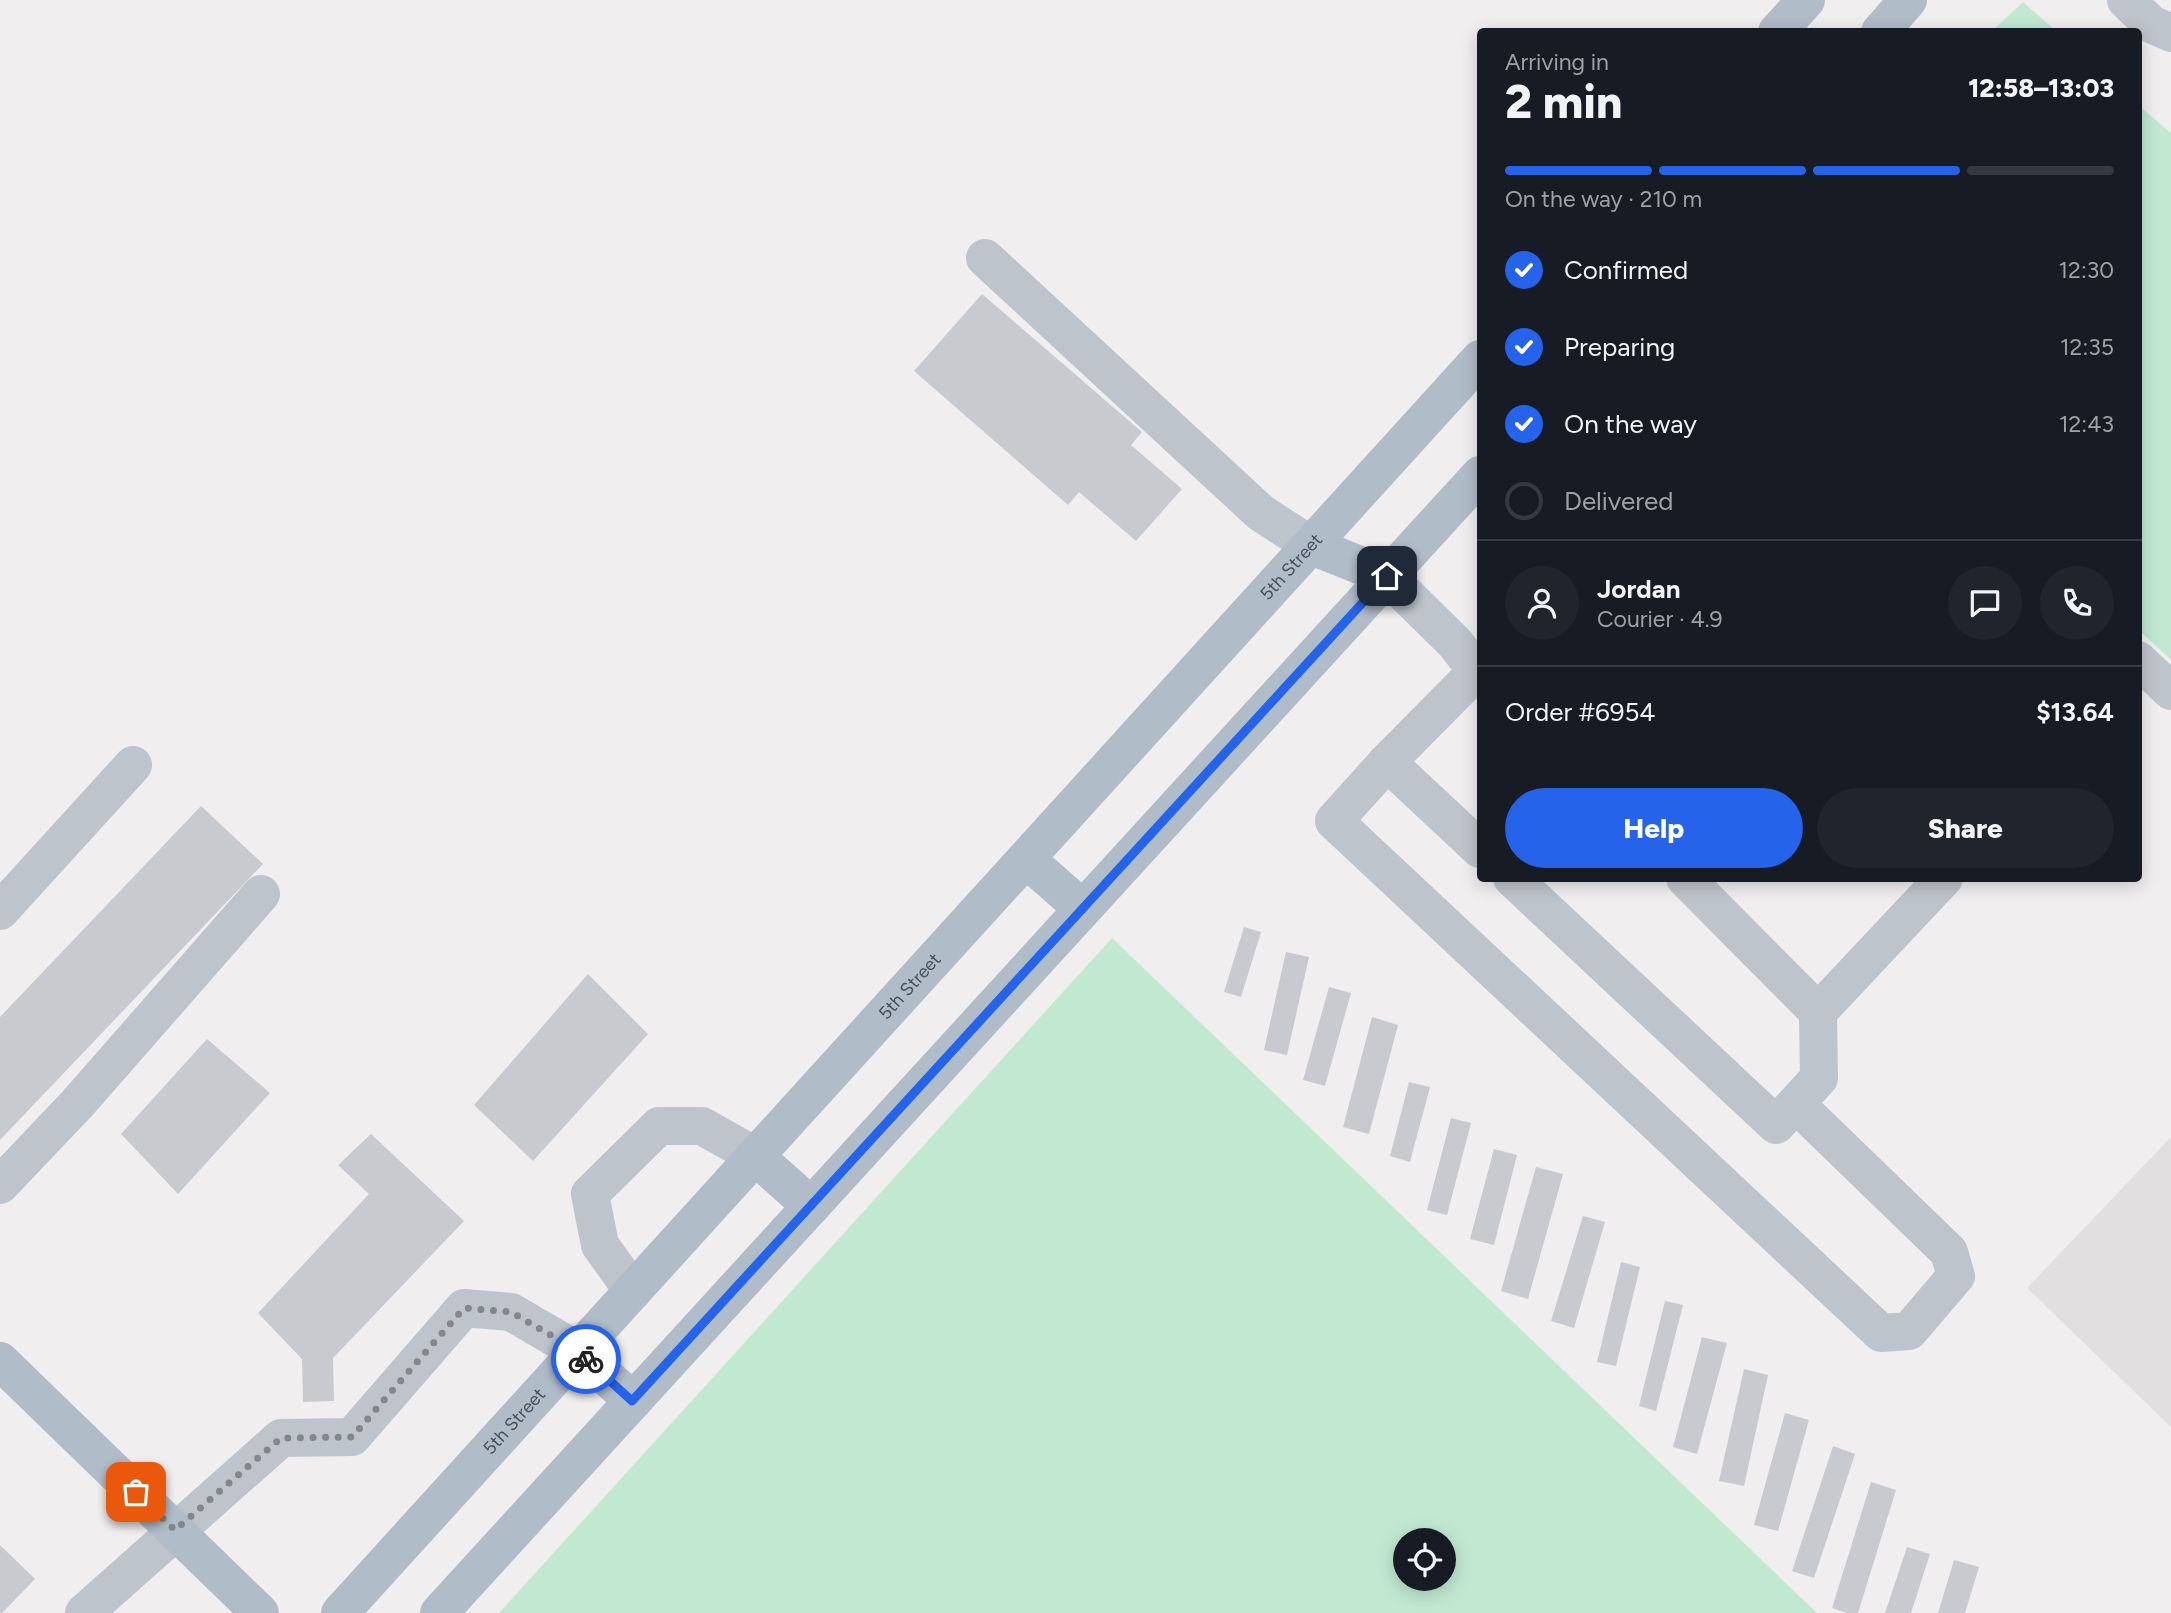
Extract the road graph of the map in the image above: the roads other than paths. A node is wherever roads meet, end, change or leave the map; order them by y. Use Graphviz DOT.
graph roads {
  1 [pos="1806,0"];
  2 [pos="1908,0"];
  3 [pos="2126,0"];
  4 [pos="1781,28"];
  5 [pos="1884,28"];
  6 [pos="2171,33"];
  7 [pos="985,258"];
  8 [pos="1477,362"];
  9 [pos="1477,478"];
  10 [pos="1311,546"];
  11 [pos="1387,576"];
  12 [pos="2142,664"];
  13 [pos="1477,670"];
  14 [pos="1477,674"];
  15 [pos="2171,691"];
  16 [pos="1387,762"];
  17 [pos="133,765"];
  18 [pos="1477,846"];
  19 [pos="1026,859"];
  20 [pos="1516,882"];
  21 [pos="1689,882"];
  22 [pos="1940,882"];
  23 [pos="261,894"];
  24 [pos="1082,908"];
  25 [pos="0,911"];
  26 [pos="1818,1012"];
  27 [pos="1796,1104"];
  28 [pos="755,1156"];
  29 [pos="0,1185"];
  30 [pos="811,1206"];
  31 [pos="632,1291"];
  32 [pos="578,1351"];
  33 [pos="0,1361"];
  34 [pos="632,1401"];
  35 [pos="175,1530"];
  36 [pos="91,1611"];
  37 [pos="260,1613"];
  38 [pos="340,1613"];
  39 [pos="439,1613"];
  1 -- 4 [label="main road"];
  2 -- 5 [label="main road"];
  3 -- 6 [label="street"];
  7 -- 10 [label="street"];
  8 -- 10 [label="main road, 5th Street"];
  9 -- 11 [label="main road"];
  10 -- 11 [label="main road"];
  10 -- 19 [label="main road, 5th Street"];
  11 -- 13 [label="street"];
  11 -- 24 [label="main road"];
  12 -- 15 [label="street"];
  14 -- 16 [label="street"];
  16 -- 18 [label="street"];
  16 -- 27 [label="street"];
  17 -- 25 [label="street"];
  19 -- 24 [label="main road"];
  19 -- 28 [label="main road, 5th Street"];
  20 -- 27 [label="street"];
  21 -- 26 [label="street"];
  22 -- 26 [label="street"];
  23 -- 29 [label="street"];
  24 -- 30 [label="main road"];
  26 -- 27 [label="street"];
  28 -- 30 [label="main road"];
  28 -- 31 [label="main road, 5th Street"];
  28 -- 31 [label="street"];
  30 -- 34 [label="main road"];
  31 -- 32 [label="main road, 5th Street"];
  32 -- 34 [label="main road"];
  32 -- 35 [label="street"];
  32 -- 38 [label="main road, 5th Street"];
  33 -- 35 [label="main road"];
  34 -- 39 [label="main road"];
  35 -- 36 [label="street"];
  35 -- 37 [label="main road"];
}
